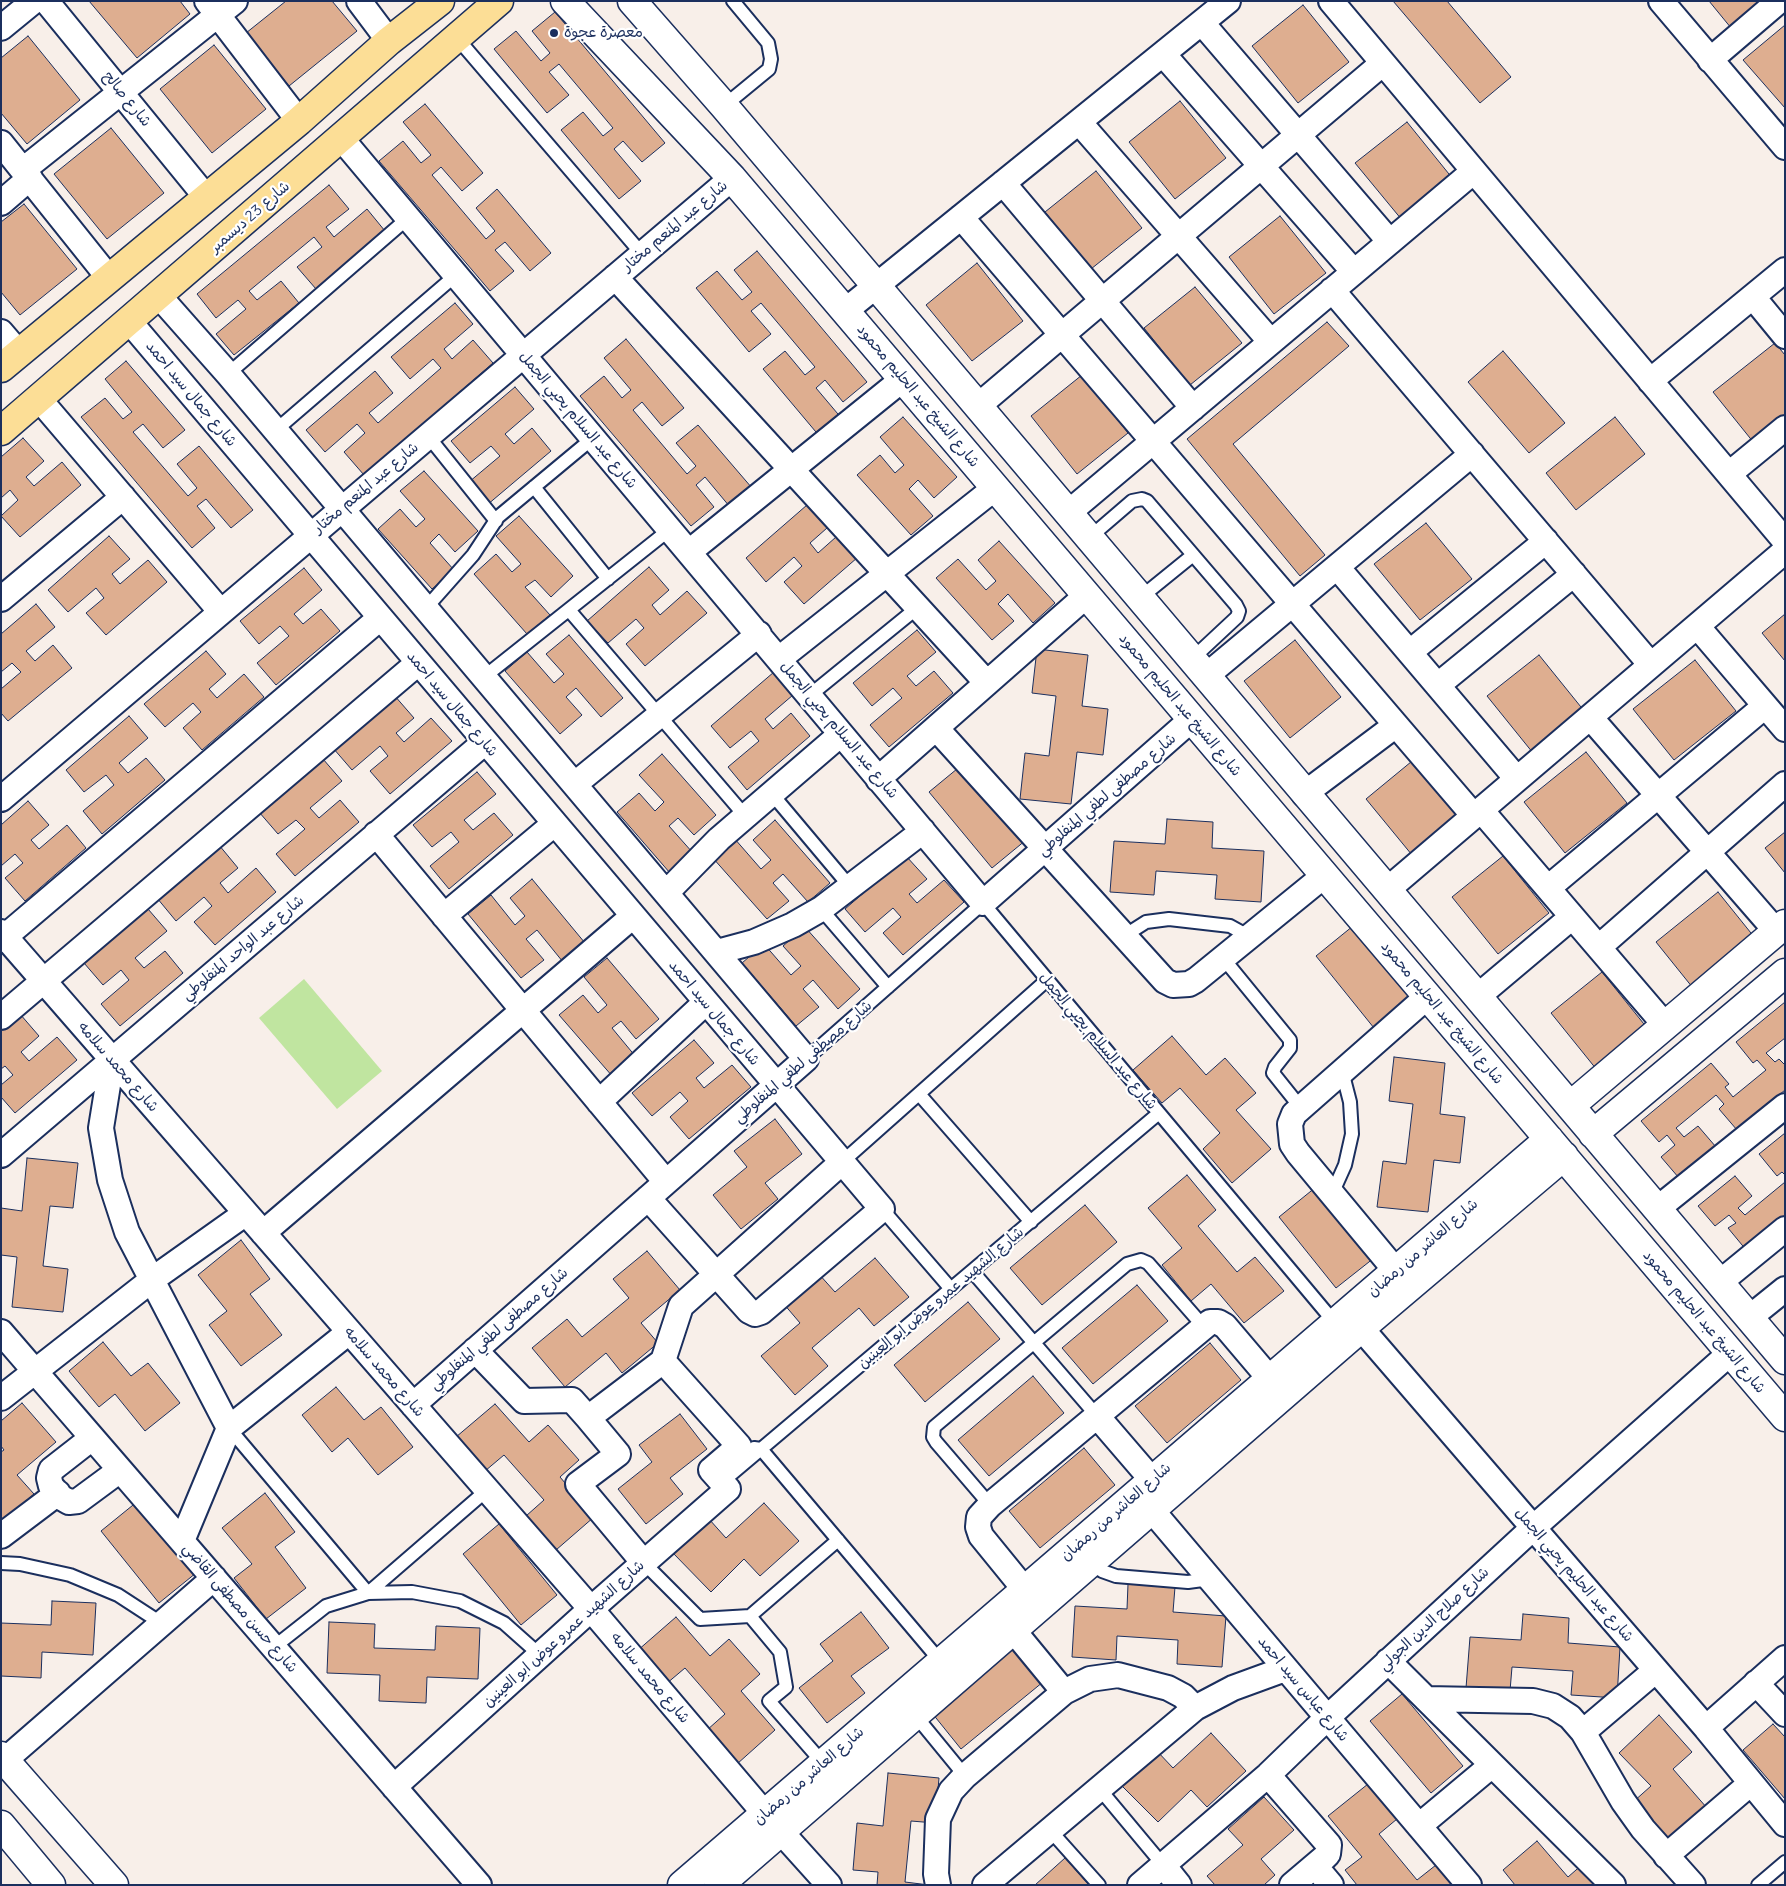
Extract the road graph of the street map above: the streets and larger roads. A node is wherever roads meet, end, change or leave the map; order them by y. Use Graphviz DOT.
graph roads {
  1 [pos="34,1"];
  2 [pos="46,1"];
  3 [pos="359,1"];
  4 [pos="440,1"];
  5 [pos="499,1"];
  6 [pos="565,1"];
  7 [pos="632,1"];
  8 [pos="1228,1"];
  9 [pos="1331,1"];
  10 [pos="1661,1"];
  11 [pos="1780,1"];
  12 [pos="220,6"];
  13 [pos="1202,23"];
  14 [pos="1,28"];
  15 [pos="389,41"];
  16 [pos="1163,54"];
  17 [pos="1710,60"];
  18 [pos="1383,63"];
  19 [pos="122,92"];
  20 [pos="299,121"];
  21 [pos="1079,122"];
  22 [pos="1298,135"];
  23 [pos="341,138"];
  24 [pos="1783,141"];
  25 [pos="1,143"];
  26 [pos="1262,166"];
  27 [pos="1474,171"];
  28 [pos="27,174"];
  29 [pos="732,178"];
  30 [pos="1003,183"];
  31 [pos="206,197"];
  32 [pos="1,203"];
  33 [pos="961,217"];
  34 [pos="1178,236"];
  35 [pos="1390,242"];
  36 [pos="1785,270"];
  37 [pos="1354,272"];
  38 [pos="615,277"];
  39 [pos="110,278"];
  40 [pos="876,286"];
  41 [pos="1332,290"];
  42 [pos="159,296"];
  43 [pos="1753,297"];
  44 [pos="1102,301"];
  45 [pos="845,311"];
  46 [pos="129,321"];
  47 [pos="1,332"];
  48 [pos="1062,335"];
  49 [pos="1785,336"];
  50 [pos="1271,342"];
  51 [pos="523,355"];
  52 [pos="10,361"];
  53 [pos="903,379"];
  54 [pos="1650,381"];
  55 [pos="39,399"];
  56 [pos="978,406"];
  57 [pos="1193,408"];
  58 [pos="1785,428"];
  59 [pos="1,431"];
  60 [pos="1153,441"];
  61 [pos="1472,454"];
  62 [pos="792,470"];
  63 [pos="1729,474"];
  64 [pos="995,488"];
  65 [pos="123,497"];
  66 [pos="342,509"];
  67 [pos="1068,513"];
  68 [pos="310,536"];
  69 [pos="1546,541"];
  70 [pos="1785,541"];
  71 [pos="1785,551"];
  72 [pos="689,552"];
  73 [pos="1337,567"];
  74 [pos="887,574"];
  75 [pos="1574,574"];
  76 [pos="1087,595"];
  77 [pos="1,599"];
  78 [pos="1293,604"];
  79 [pos="221,612"];
  80 [pos="380,618"];
  81 [pos="1697,626"];
  82 [pos="759,634"];
  83 [pos="1410,652"];
  84 [pos="779,659"];
  85 [pos="418,663"];
  86 [pos="1651,665"];
  87 [pos="1199,668"];
  88 [pos="987,683"];
  89 [pos="1438,685"];
  90 [pos="1765,706"];
  91 [pos="1590,717"];
  92 [pos="1192,719"];
  93 [pos="1396,725"];
  94 [pos="936,728"];
  95 [pos="1785,729"];
  96 [pos="841,734"];
  97 [pos="485,742"];
  98 [pos="878,779"];
  99 [pos="1517,779"];
  100 [pos="575,784"];
  101 [pos="1785,784"];
  102 [pos="1304,794"];
  103 [pos="1658,796"];
  104 [pos="1,799"];
  105 [pos="1477,813"];
  106 [pos="1275,816"];
  107 [pos="554,824"];
  108 [pos="922,831"];
  109 [pos="376,834"];
  110 [pos="1046,848"];
  111 [pos="1707,852"];
  112 [pos="1325,875"];
  113 [pos="1548,888"];
  114 [pos="1387,890"];
  115 [pos="666,893"];
  116 [pos="983,903"];
  117 [pos="444,916"];
  118 [pos="632,916"];
  119 [pos="1572,917"];
  120 [pos="1780,928"];
  121 [pos="2,936"];
  122 [pos="1599,948"];
  123 [pos="716,952"];
  124 [pos="1785,973"];
  125 [pos="44,981"];
  126 [pos="1428,996"];
  127 [pos="1477,997"];
  128 [pos="706,1003"];
  129 [pos="523,1010"];
  130 [pos="1,1017"];
  131 [pos="1666,1025"];
  132 [pos="112,1060"];
  133 [pos="776,1086"];
  134 [pos="599,1102"];
  135 [pos="1570,1106"];
  136 [pos="1785,1106"];
  137 [pos="1593,1134"];
  138 [pos="1557,1148"];
  139 [pos="1,1155"];
  140 [pos="841,1163"];
  141 [pos="666,1182"];
  142 [pos="648,1198"];
  143 [pos="1657,1209"];
  144 [pos="246,1214"];
  145 [pos="1785,1229"];
  146 [pos="263,1233"];
  147 [pos="1396,1271"];
  148 [pos="716,1274"];
  149 [pos="153,1279"];
  150 [pos="1719,1282"];
  151 [pos="1785,1289"];
  152 [pos="1749,1318"];
  153 [pos="1361,1328"];
  154 [pos="1,1332"];
  155 [pos="349,1332"];
  156 [pos="475,1350"];
  157 [pos="1729,1354"];
  158 [pos="1785,1360"];
  159 [pos="663,1361"];
  160 [pos="34,1370"];
  161 [pos="1270,1379"];
  162 [pos="1,1398"];
  163 [pos="413,1405"];
  164 [pos="1096,1416"];
  165 [pos="1785,1417"];
  166 [pos="588,1418"];
  167 [pos="229,1428"];
  168 [pos="92,1438"];
  169 [pos="120,1470"];
  170 [pos="58,1493"];
  171 [pos="1147,1494"];
  172 [pos="1534,1528"];
  173 [pos="1,1536"];
  174 [pos="182,1541"];
  175 [pos="644,1563"];
  176 [pos="214,1578"];
  177 [pos="1025,1590"];
  178 [pos="590,1609"];
  179 [pos="1013,1630"];
  180 [pos="1785,1658"];
  181 [pos="1388,1661"];
  182 [pos="1285,1669"];
  183 [pos="1656,1670"];
  184 [pos="1756,1683"];
  185 [pos="1064,1692"];
  186 [pos="1426,1699"];
  187 [pos="1195,1708"];
  188 [pos="1785,1714"];
  189 [pos="1327,1718"];
  190 [pos="1706,1728"];
  191 [pos="1583,1732"];
  192 [pos="3,1758"];
  193 [pos="1492,1765"];
  194 [pos="1268,1775"];
  195 [pos="1751,1783"];
  196 [pos="394,1787"];
  197 [pos="773,1823"];
  198 [pos="1785,1824"];
  199 [pos="1,1825"];
  200 [pos="1419,1826"];
  201 [pos="1666,1856"];
  202 [pos="1163,1865"];
  203 [pos="1315,1866"];
  204 [pos="51,1885"];
  205 [pos="114,1885"];
  206 [pos="478,1885"];
  207 [pos="682,1885"];
  208 [pos="719,1885"];
  209 [pos="829,1885"];
  210 [pos="938,1885"];
  211 [pos="986,1885"];
  212 [pos="1140,1885"];
  213 [pos="1179,1885"];
  214 [pos="1292,1885"];
  215 [pos="1331,1885"];
  216 [pos="1469,1885"];
  217 [pos="1613,1885"];
  218 [pos="1693,1885"];
  1 -- 14 [label="street"];
  2 -- 19 [label="street, شارع صالح"];
  3 -- 15 [label="street"];
  4 -- 15 [label="main road"];
  5 -- 23 [label="main road, شارع 23 ديسمبر"];
  6 -- 29 [label="street, شارع الشيخ عبد الحليم محمود"];
  7 -- 40 [label="street"];
  8 -- 13 [label="street"];
  9 -- 18 [label="street"];
  10 -- 17 [label="street"];
  11 -- 17 [label="street"];
  12 -- 19 [label="street"];
  12 -- 20 [label="street"];
  13 -- 16 [label="street"];
  13 -- 22 [label="street"];
  15 -- 20 [label="main road"];
  16 -- 21 [label="street"];
  16 -- 26 [label="street"];
  17 -- 24 [label="street"];
  18 -- 22 [label="street"];
  18 -- 27 [label="street"];
  19 -- 28 [label="street"];
  19 -- 31 [label="street, شارع صالح"];
  20 -- 31 [label="main road"];
  21 -- 30 [label="street"];
  21 -- 34 [label="street"];
  22 -- 26 [label="street"];
  22 -- 35 [label="street"];
  23 -- 42 [label="main road, شارع 23 ديسمبر"];
  23 -- 51 [label="street, شارع عبد السلام يحيي الجمل"];
  25 -- 28 [label="street"];
  26 -- 34 [label="street"];
  26 -- 37 [label="street"];
  27 -- 35 [label="street"];
  27 -- 54 [label="street"];
  28 -- 32 [label="street"];
  28 -- 39 [label="street"];
  29 -- 38 [label="street, شارع عبد المنعم مختار"];
  29 -- 45 [label="street, شارع الشيخ عبد الحليم محمود"];
  30 -- 33 [label="street"];
  30 -- 44 [label="street"];
  31 -- 39 [label="main road"];
  33 -- 40 [label="street"];
  33 -- 48 [label="street"];
  34 -- 44 [label="street"];
  34 -- 50 [label="street"];
  35 -- 37 [label="street"];
  36 -- 43 [label="street"];
  37 -- 41 [label="street"];
  38 -- 51 [label="street, شارع عبد المنعم مختار"];
  38 -- 62 [label="street"];
  39 -- 52 [label="main road"];
  40 -- 45 [label="street"];
  40 -- 56 [label="street"];
  41 -- 50 [label="street"];
  41 -- 61 [label="street"];
  42 -- 46 [label="main road, شارع 23 ديسمبر"];
  42 -- 66 [label="street"];
  43 -- 49 [label="street"];
  43 -- 54 [label="street"];
  44 -- 48 [label="street"];
  44 -- 57 [label="street"];
  45 -- 53 [label="street, شارع الشيخ عبد الحليم محمود"];
  46 -- 55 [label="main road, شارع 23 ديسمبر"];
  46 -- 68 [label="street, شارع جمال سيد احمد"];
  47 -- 52 [label="street"];
  48 -- 56 [label="street"];
  48 -- 60 [label="street"];
  50 -- 57 [label="street"];
  51 -- 66 [label="street, شارع عبد المنعم مختار"];
  51 -- 72 [label="street, شارع عبد السلام يحيي الجمل"];
  53 -- 62 [label="street"];
  53 -- 64 [label="street, شارع الشيخ عبد الحليم محمود"];
  54 -- 63 [label="street"];
  55 -- 59 [label="main road, شارع 23 ديسمبر"];
  55 -- 65 [label="street"];
  56 -- 67 [label="street"];
  57 -- 60 [label="street"];
  58 -- 63 [label="street"];
  60 -- 67 [label="street"];
  60 -- 78 [label="street"];
  61 -- 69 [label="street"];
  61 -- 73 [label="street"];
  62 -- 72 [label="street"];
  62 -- 74 [label="street"];
  63 -- 70 [label="street"];
  64 -- 74 [label="street"];
  64 -- 76 [label="street, شارع الشيخ عبد الحليم محمود"];
  65 -- 77 [label="street"];
  65 -- 79 [label="street"];
  66 -- 68 [label="street, شارع عبد المنعم مختار"];
  66 -- 100 [label="street"];
  67 -- 87 [label="street"];
  68 -- 79 [label="street, شارع عبد المنعم مختار"];
  68 -- 80 [label="street, شارع جمال سيد احمد"];
  69 -- 75 [label="street"];
  69 -- 83 [label="street"];
  71 -- 81 [label="street"];
  72 -- 82 [label="street, شارع عبد السلام يحيي الجمل"];
  73 -- 78 [label="street"];
  73 -- 83 [label="street"];
  74 -- 84 [label="street"];
  74 -- 88 [label="street"];
  75 -- 86 [label="street"];
  75 -- 89 [label="street"];
  76 -- 88 [label="street"];
  76 -- 92 [label="street, شارع الشيخ عبد الحليم محمود"];
  78 -- 87 [label="street"];
  78 -- 93 [label="street"];
  79 -- 104 [label="street, شارع عبد المنعم مختار"];
  80 -- 85 [label="street, شارع جمال سيد احمد"];
  80 -- 121 [label="street"];
  81 -- 86 [label="street"];
  81 -- 90 [label="street"];
  82 -- 84 [label="street, شارع عبد السلام يحيي الجمل"];
  82 -- 100 [label="street"];
  83 -- 89 [label="street"];
  84 -- 96 [label="street, شارع عبد السلام يحيي الجمل"];
  85 -- 97 [label="street, شارع جمال سيد احمد"];
  85 -- 125 [label="street"];
  86 -- 91 [label="street"];
  87 -- 102 [label="street"];
  88 -- 94 [label="street"];
  89 -- 99 [label="street"];
  90 -- 95 [label="street"];
  90 -- 103 [label="street"];
  91 -- 99 [label="street"];
  91 -- 103 [label="street"];
  92 -- 106 [label="street, شارع الشيخ عبد الحليم محمود"];
  92 -- 110 [label="street, شارع مصطفى لطفي المنفلوطي"];
  93 -- 102 [label="street"];
  93 -- 105 [label="street"];
  94 -- 98 [label="street"];
  94 -- 110 [label="street"];
  96 -- 98 [label="street, شارع عبد السلام يحيي الجمل"];
  96 -- 115 [label="street"];
  97 -- 107 [label="street, شارع جمال سيد احمد"];
  97 -- 109 [label="street, شارع عبد الواحد المنفلوطي"];
  98 -- 108 [label="street, شارع عبد السلام يحيي الجمل"];
  99 -- 105 [label="street"];
  100 -- 115 [label="street"];
  101 -- 111 [label="street"];
  102 -- 106 [label="street"];
  102 -- 114 [label="street"];
  103 -- 111 [label="street"];
  103 -- 113 [label="street"];
  105 -- 113 [label="street"];
  105 -- 114 [label="street"];
  106 -- 112 [label="street, شارع الشيخ عبد الحليم محمود"];
  107 -- 117 [label="street"];
  107 -- 118 [label="street, شارع جمال سيد احمد"];
  108 -- 116 [label="street, شارع عبد السلام يحيي الجمل"];
  108 -- 123 [label="street"];
  109 -- 117 [label="street"];
  109 -- 132 [label="street, شارع عبد الواحد المنفلوطي"];
  110 -- 112 [label="street"];
  110 -- 116 [label="street, شارع مصطفى لطفي المنفلوطي"];
  111 -- 120 [label="street"];
  111 -- 122 [label="street"];
  112 -- 126 [label="street, شارع الشيخ عبد الحليم محمود"];
  113 -- 119 [label="street"];
  114 -- 127 [label="street"];
  115 -- 123 [label="street"];
  117 -- 129 [label="street"];
  118 -- 128 [label="street, شارع جمال سيد احمد"];
  118 -- 129 [label="street"];
  119 -- 122 [label="street"];
  119 -- 127 [label="street"];
  120 -- 131 [label="street"];
  121 -- 125 [label="street, شارع محمد سلامه"];
  122 -- 131 [label="street"];
  123 -- 133 [label="street, شارع مصطفى لطفي المنفلوطي"];
  124 -- 137 [label="street"];
  125 -- 130 [label="street"];
  125 -- 132 [label="street, شارع محمد سلامه"];
  126 -- 138 [label="street, شارع الشيخ عبد الحليم محمود"];
  126 -- 147 [label="street"];
  127 -- 135 [label="street"];
  128 -- 133 [label="street, شارع جمال سيد احمد"];
  128 -- 134 [label="street"];
  129 -- 134 [label="street"];
  129 -- 146 [label="street"];
  131 -- 135 [label="street"];
  132 -- 139 [label="street, شارع عبد الواحد المنفلوطي"];
  132 -- 144 [label="street, شارع محمد سلامه"];
  132 -- 149 [label="street"];
  133 -- 140 [label="street, شارع جمال سيد احمد"];
  133 -- 141 [label="street, شارع مصطفى لطفي المنفلوطي"];
  134 -- 141 [label="street"];
  135 -- 137 [label="street"];
  136 -- 143 [label="street"];
  137 -- 143 [label="street"];
  138 -- 147 [label="street, شارع العاشر من رمضان"];
  138 -- 153 [label="street, شارع العاشر من رمضان"];
  138 -- 157 [label="street, شارع الشيخ عبد الحليم محمود"];
  140 -- 148 [label="street"];
  140 -- 148 [label="street, شارع جمال سيد احمد"];
  141 -- 142 [label="street, شارع مصطفى لطفي المنفلوطي"];
  142 -- 148 [label="street"];
  142 -- 156 [label="street, شارع مصطفى لطفي المنفلوطي"];
  143 -- 150 [label="street"];
  144 -- 146 [label="street, شارع محمد سلامه"];
  144 -- 149 [label="street"];
  145 -- 150 [label="street"];
  146 -- 155 [label="street, شارع محمد سلامه"];
  147 -- 161 [label="street, شارع العاشر من رمضان"];
  148 -- 159 [label="street"];
  149 -- 160 [label="street"];
  149 -- 167 [label="street"];
  150 -- 152 [label="street"];
  151 -- 152 [label="street"];
  152 -- 158 [label="street"];
  153 -- 171 [label="street, شارع العاشر من رمضان"];
  153 -- 172 [label="street, شارع عبد الحليم يحيي الجمل"];
  154 -- 160 [label="street, شارع حسن مصطفى القاضي"];
  155 -- 163 [label="street, شارع محمد سلامه"];
  155 -- 167 [label="street"];
  156 -- 163 [label="street, شارع مصطفى لطفي المنفلوطي"];
  156 -- 166 [label="street"];
  157 -- 165 [label="street, شارع الشيخ عبد الحليم محمود"];
  157 -- 172 [label="street, شارع صلاح الدين الجولي"];
  159 -- 166 [label="street"];
  159 -- 175 [label="street, شارع الشهيد عمرو عوض ابو العينين"];
  160 -- 162 [label="street"];
  160 -- 168 [label="street, شارع حسن مصطفى القاضي"];
  161 -- 164 [label="street"];
  161 -- 171 [label="street, شارع العاشر من رمضان"];
  163 -- 178 [label="street, شارع محمد سلامه"];
  164 -- 171 [label="street, شارع عباس سيد احمد"];
  164 -- 177 [label="street"];
  166 -- 175 [label="street"];
  167 -- 174 [label="street"];
  168 -- 169 [label="street, شارع حسن مصطفى القاضي"];
  168 -- 170 [label="street"];
  169 -- 170 [label="street"];
  169 -- 174 [label="street, شارع حسن مصطفى القاضي"];
  170 -- 173 [label="street"];
  171 -- 177 [label="street, شارع العاشر من رمضان"];
  171 -- 179 [label="street, شارع العاشر من رمضان"];
  171 -- 182 [label="street, شارع عباس سيد احمد"];
  172 -- 181 [label="street, شارع صلاح الدين الجولي"];
  172 -- 183 [label="street, شارع عبد الحليم يحيي الجمل"];
  174 -- 176 [label="street, شارع حسن مصطفى القاضي"];
  175 -- 178 [label="street, شارع الشهيد عمرو عوض ابو العينين"];
  176 -- 192 [label="street"];
  176 -- 196 [label="street, شارع حسن مصطفى القاضي"];
  177 -- 197 [label="street, شارع العاشر من رمضان"];
  178 -- 196 [label="street, شارع الشهيد عمرو عوض ابو العينين"];
  178 -- 197 [label="street, شارع محمد سلامه"];
  179 -- 185 [label="street"];
  179 -- 197 [label="street, شارع العاشر من رمضان"];
  180 -- 184 [label="street"];
  181 -- 186 [label="street"];
  181 -- 189 [label="street, شارع صلاح الدين الجولي"];
  182 -- 187 [label="street"];
  182 -- 189 [label="street, شارع عباس سيد احمد"];
  183 -- 190 [label="street, شارع عبد الحليم يحيي الجمل"];
  183 -- 191 [label="street"];
  184 -- 188 [label="street"];
  184 -- 190 [label="street"];
  185 -- 187 [label="street"];
  185 -- 210 [label="street"];
  186 -- 191 [label="street"];
  186 -- 193 [label="street"];
  187 -- 211 [label="street"];
  189 -- 194 [label="street, شارع صلاح الدين الجولي"];
  189 -- 200 [label="street, شارع عباس سيد احمد"];
  190 -- 195 [label="street, شارع عبد الحليم يحيي الجمل"];
  191 -- 201 [label="street"];
  192 -- 205 [label="street"];
  193 -- 200 [label="street"];
  193 -- 217 [label="street"];
  194 -- 202 [label="street, شارع صلاح الدين الجولي"];
  194 -- 203 [label="street"];
  195 -- 198 [label="street, شارع عبد الحليم يحيي الجمل"];
  195 -- 201 [label="street"];
  196 -- 206 [label="street, شارع حسن مصطفى القاضي"];
  197 -- 207 [label="street, شارع العاشر من رمضان"];
  197 -- 208 [label="street, شارع العاشر من رمضان"];
  197 -- 209 [label="street, شارع محمد سلامه"];
  199 -- 204 [label="street"];
  200 -- 216 [label="street, شارع عباس سيد احمد"];
  201 -- 218 [label="street"];
  202 -- 212 [label="street, شارع صلاح الدين الجولي"];
  202 -- 213 [label="street"];
  203 -- 214 [label="street"];
  203 -- 215 [label="street"];
}
